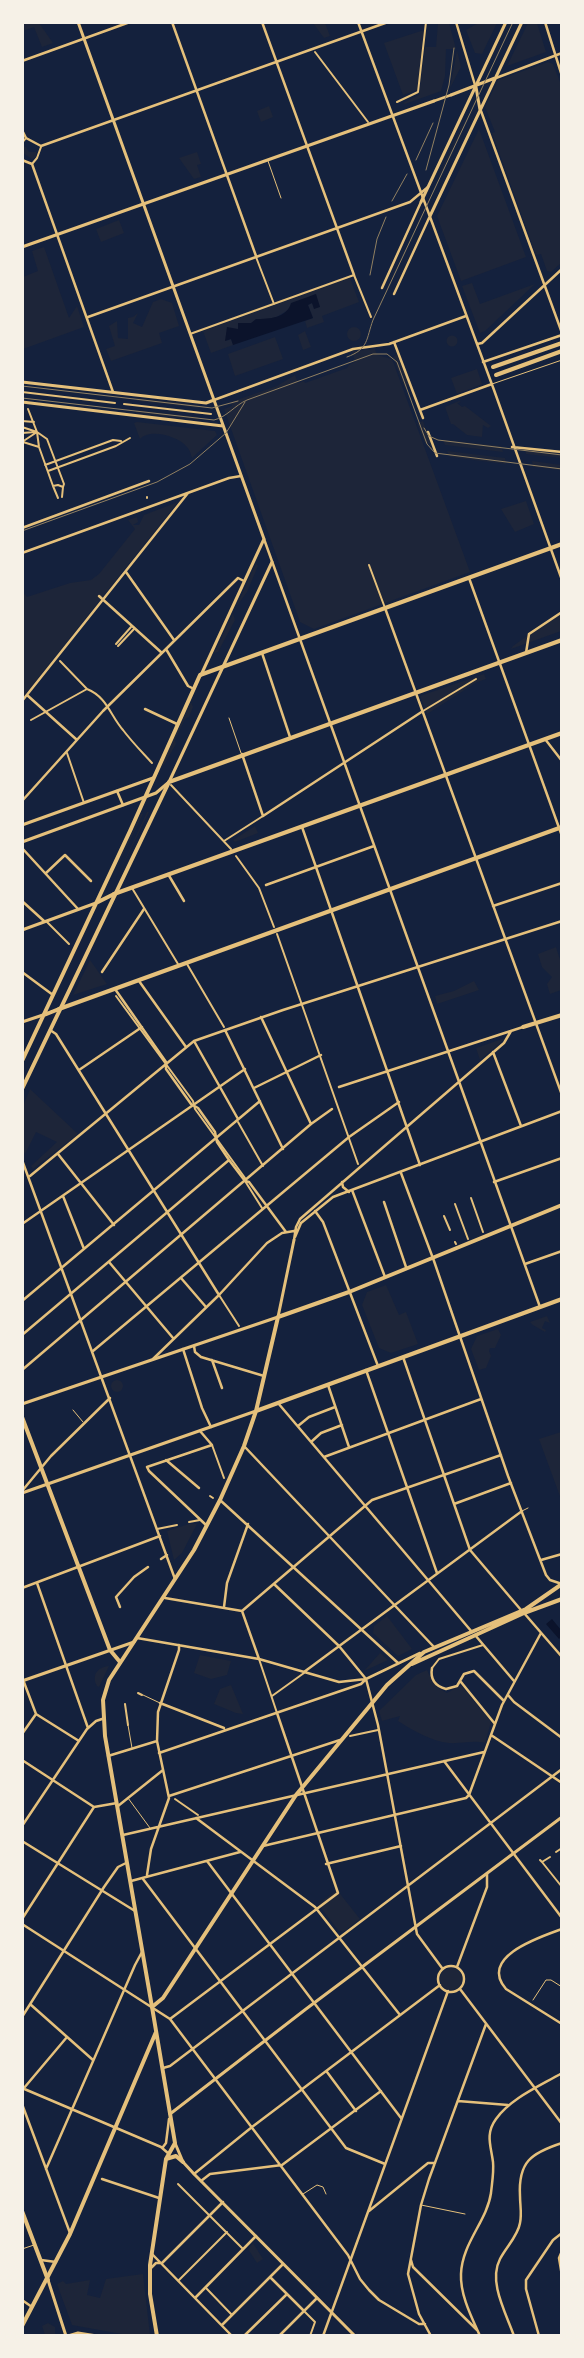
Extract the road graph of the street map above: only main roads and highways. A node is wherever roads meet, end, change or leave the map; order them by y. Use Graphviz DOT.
graph roads {
  1 [pos="562,343"];
  2 [pos="562,351"];
  3 [pos="493,367"];
  4 [pos="496,375"];
  5 [pos="562,544"];
  6 [pos="562,640"];
  7 [pos="562,733"];
  8 [pos="560,827"];
  9 [pos="114,894"];
  10 [pos="96,903"];
  11 [pos="59,1009"];
  12 [pos="44,1015"];
  13 [pos="562,1015"];
  14 [pos="524,1028"];
  15 [pos="22,1060"];
  16 [pos="22,1089"];
  17 [pos="562,1205"];
  18 [pos="562,1299"];
  19 [pos="256,1411"];
  20 [pos="22,1417"];
  21 [pos="562,1584"];
  22 [pos="562,1599"];
  23 [pos="523,1612"];
  24 [pos="474,1633"];
  25 [pos="120,1662"];
  26 [pos="410,1665"];
  27 [pos="152,2007"];
  28 [pos="156,2032"];
  29 [pos="166,2160"];
  30 [pos="184,2162"];
  31 [pos="22,2211"];
  32 [pos="48,2280"];
  33 [pos="22,2326"];
  34 [pos="158,2336"];
  1 -- 3 [label="main road"];
  2 -- 4 [label="main road"];
  5 -- 10 [label="main road"];
  6 -- 9 [label="main road"];
  7 -- 9 [label="main road"];
  8 -- 11 [label="main road"];
  9 -- 10 [label="main road"];
  9 -- 11 [label="main road"];
  10 -- 12 [label="main road"];
  11 -- 12 [label="main road"];
  11 -- 16 [label="main road"];
  12 -- 15 [label="main road"];
  13 -- 14 [label="main road"];
  17 -- 19 [label="main road"];
  18 -- 19 [label="main road"];
  19 -- 25 [label="main road"];
  20 -- 25 [label="main road"];
  21 -- 23 [label="main road"];
  22 -- 23 [label="main road"];
  23 -- 24 [label="main road"];
  24 -- 26 [label="main road"];
  24 -- 26 [label="main road"];
  25 -- 27 [label="main road"];
  26 -- 27 [label="main road"];
  27 -- 28 [label="main road"];
  28 -- 29 [label="main road"];
  28 -- 32 [label="main road"];
  29 -- 30 [label="main road"];
  29 -- 34 [label="main road"];
  31 -- 32 [label="main road"];
  32 -- 33 [label="main road"];
}
